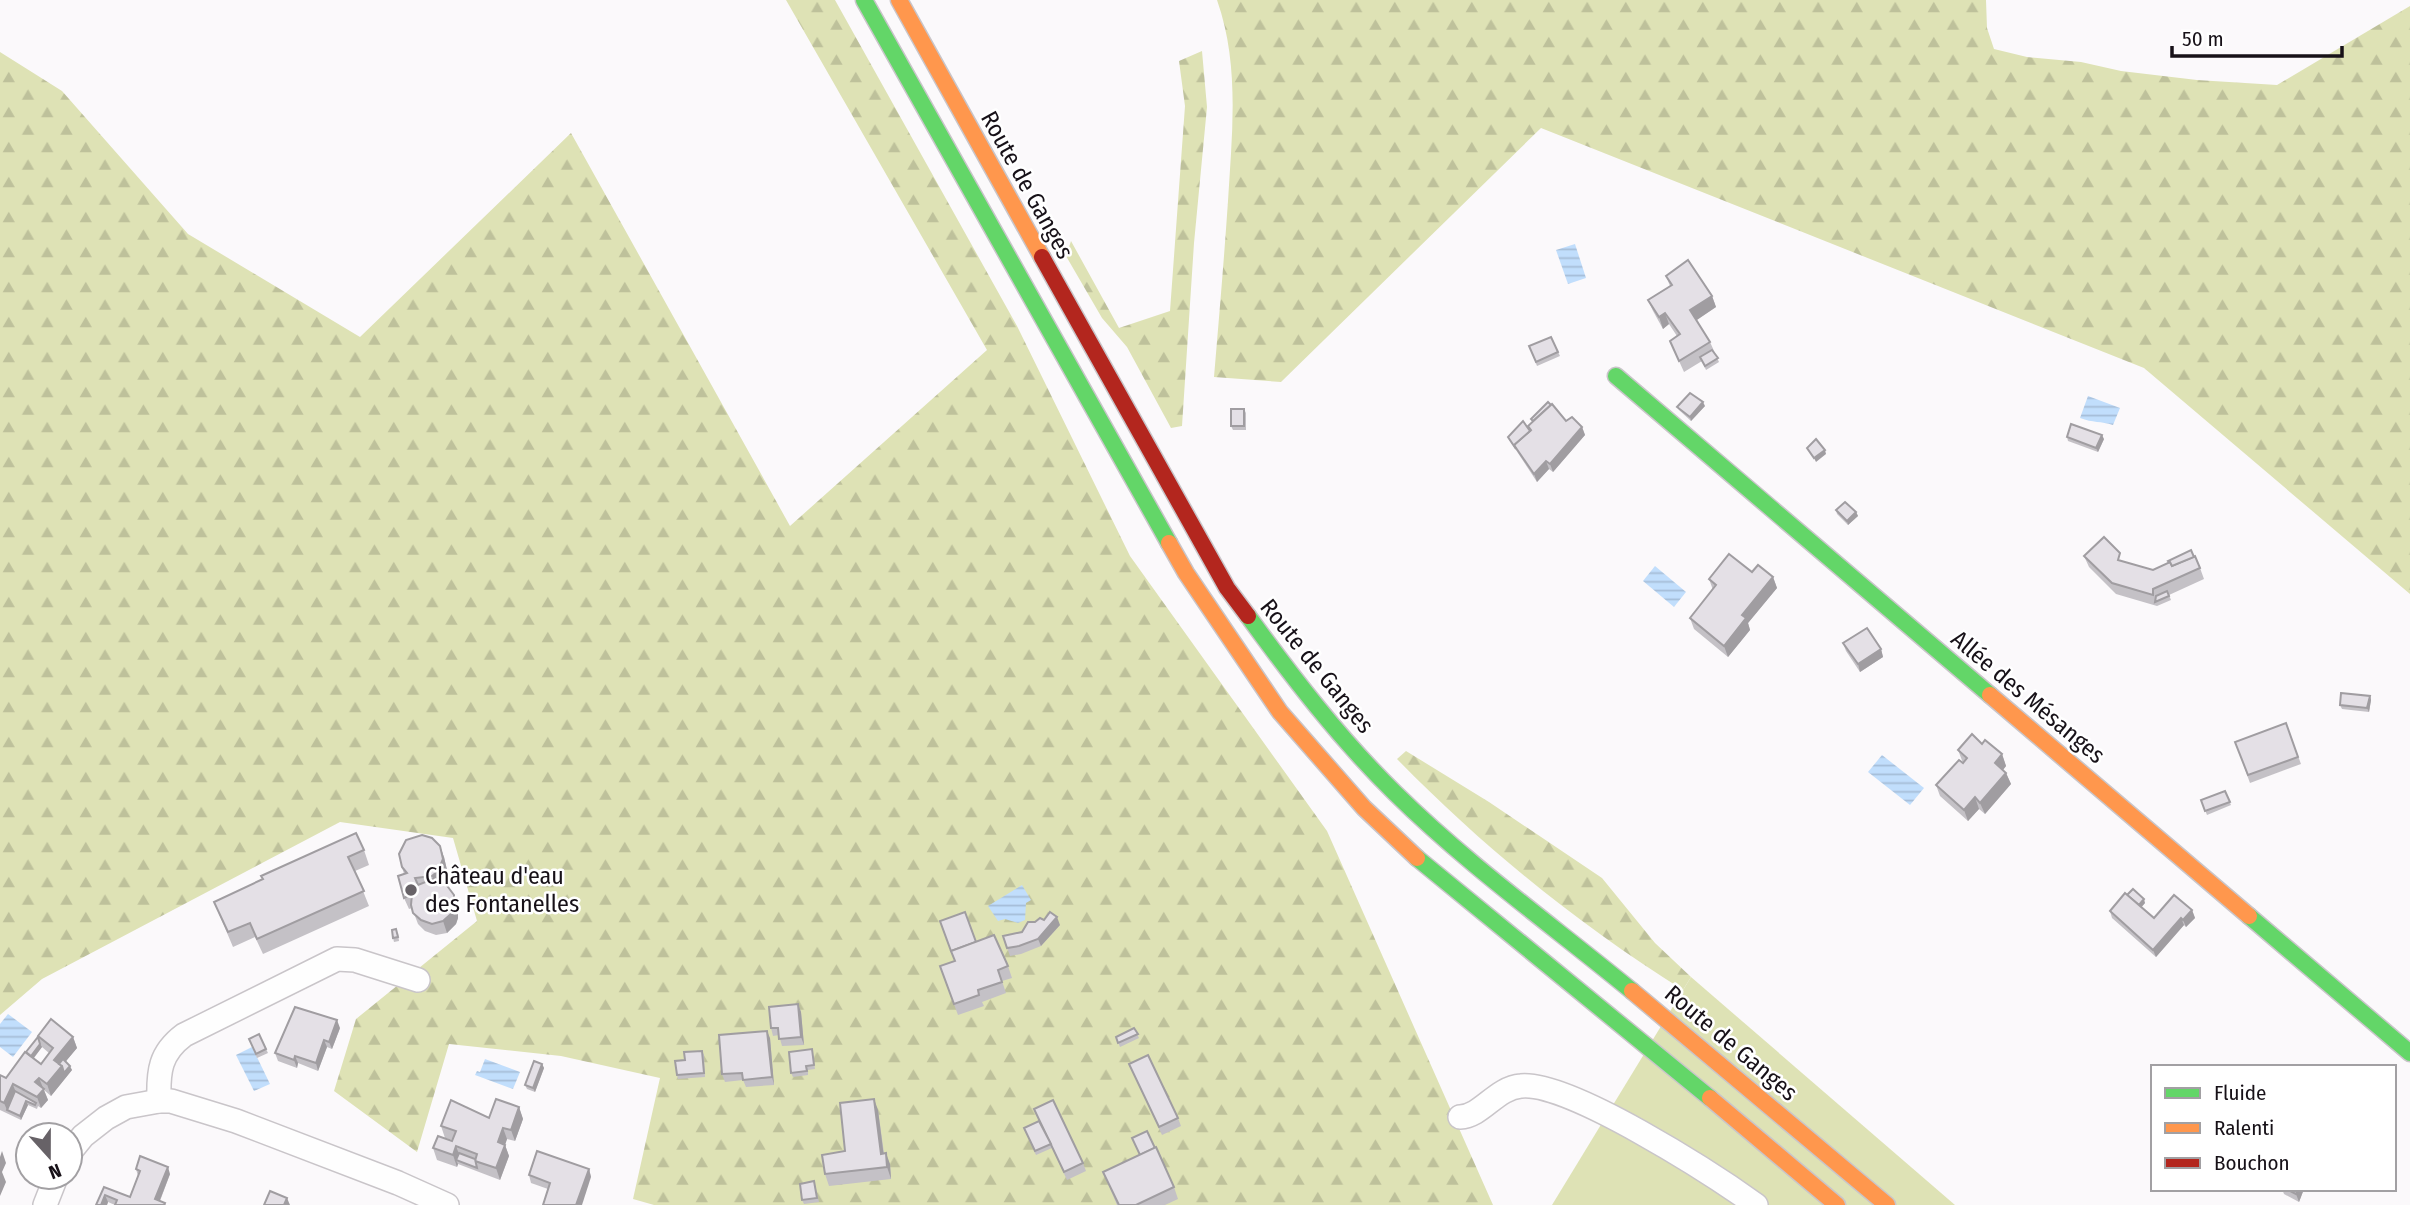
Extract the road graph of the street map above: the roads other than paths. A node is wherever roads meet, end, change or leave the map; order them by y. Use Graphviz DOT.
graph roads {
  1 [pos="864,0"];
  2 [pos="899,0"];
  3 [pos="1616,376"];
  4 [pos="418,980"];
  5 [pos="2410,1053"];
  6 [pos="159,1101"];
  7 [pos="1460,1117"];
  8 [pos="84,1135"];
  9 [pos="447,1205"];
  10 [pos="1756,1205"];
  11 [pos="1837,1205"];
  12 [pos="1887,1205"];
  1 -- 11 [label="main road, Route de Ganges"];
  2 -- 12 [label="main road, Route de Ganges"];
  3 -- 5 [label="main road, Allée des Mésanges"];
  4 -- 6 [label="street"];
  6 -- 8 [label="street"];
  6 -- 9 [label="street"];
  7 -- 10 [label="street"];
}
